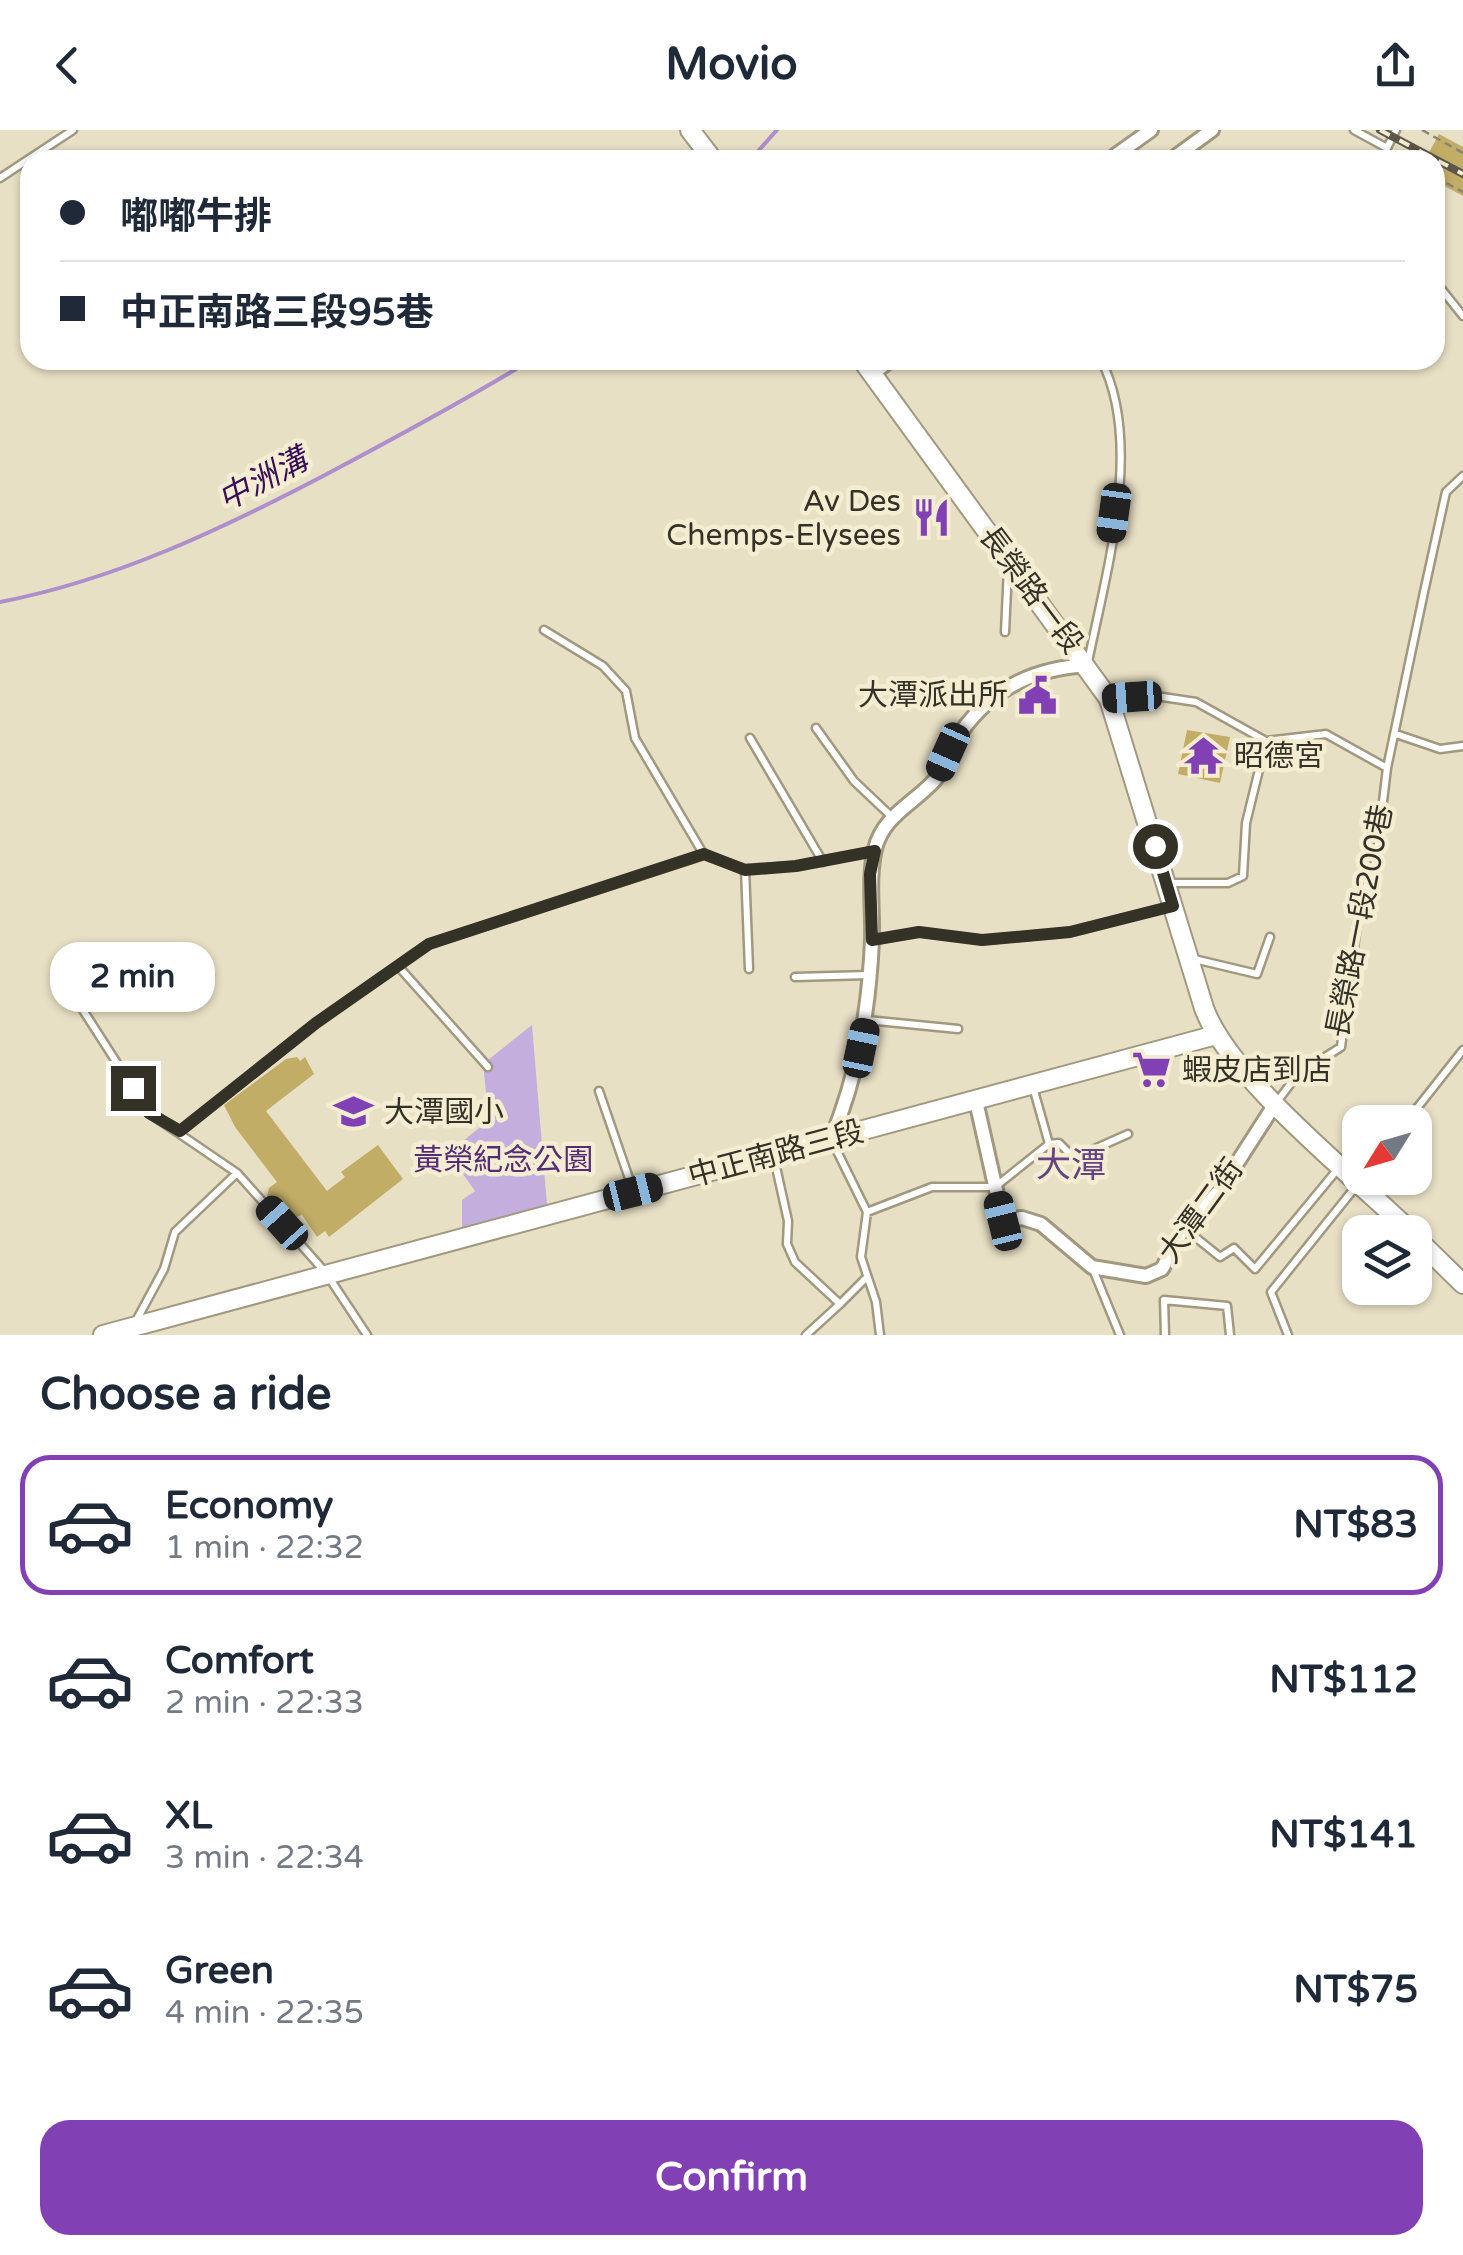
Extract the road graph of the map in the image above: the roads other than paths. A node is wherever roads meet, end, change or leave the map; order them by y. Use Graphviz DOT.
graph roads {
  1 [pos="74,130"];
  2 [pos="1151,130"];
  3 [pos="1212,130"];
  4 [pos="1354,130"];
  5 [pos="1396,130"];
  6 [pos="43,150"];
  7 [pos="1123,150"];
  8 [pos="1185,150"];
  9 [pos="1445,294"];
  10 [pos="1463,316"];
  11 [pos="869,370"];
  12 [pos="1106,370"];
  13 [pos="1463,476"];
  14 [pos="1009,562"];
  15 [pos="544,630"];
  16 [pos="1005,632"];
  17 [pos="1087,665"];
  18 [pos="1109,699"];
  19 [pos="816,728"];
  20 [pos="1396,734"];
  21 [pos="750,738"];
  22 [pos="1266,741"];
  23 [pos="1463,746"];
  24 [pos="1387,768"];
  25 [pos="892,817"];
  26 [pos="875,851"];
  27 [pos="704,854"];
  28 [pos="823,862"];
  29 [pos="745,870"];
  30 [pos="1166,883"];
  31 [pos="1173,906"];
  32 [pos="1270,936"];
  33 [pos="872,940"];
  34 [pos="1189,958"];
  35 [pos="398,966"];
  36 [pos="84,968"];
  37 [pos="749,969"];
  38 [pos="870,975"];
  39 [pos="795,977"];
  40 [pos="867,1020"];
  41 [pos="958,1029"];
  42 [pos="1216,1035"];
  43 [pos="1463,1050"];
  44 [pos="488,1067"];
  45 [pos="1032,1086"];
  46 [pos="599,1091"];
  47 [pos="976,1101"];
  48 [pos="1275,1104"];
  49 [pos="1419,1105"];
  50 [pos="180,1131"];
  51 [pos="1128,1134"];
  52 [pos="831,1140"];
  53 [pos="1049,1144"];
  54 [pos="773,1155"];
  55 [pos="1340,1165"];
  56 [pos="237,1173"];
  57 [pos="995,1188"];
  58 [pos="633,1192"];
  59 [pos="1349,1195"];
  60 [pos="1375,1195"];
  61 [pos="866,1212"];
  62 [pos="1395,1215"];
  63 [pos="1184,1228"];
  64 [pos="1432,1253"];
  65 [pos="1092,1267"];
  66 [pos="326,1273"];
  67 [pos="866,1279"];
  68 [pos="1463,1284"];
  69 [pos="840,1304"];
  70 [pos="133,1327"];
  71 [pos="103,1335"];
  72 [pos="367,1335"];
  73 [pos="806,1335"];
  74 [pos="880,1335"];
  75 [pos="1120,1335"];
  76 [pos="1165,1335"];
  77 [pos="1230,1335"];
  78 [pos="1288,1335"];
  1 -- 6 [label="lane"];
  2 -- 7 [label="street"];
  3 -- 8 [label="street"];
  4 -- 5 [label="lane"];
  9 -- 10 [label="lane"];
  11 -- 14 [label="street, 長榮路一段"];
  12 -- 17 [label="lane"];
  13 -- 20 [label="lane"];
  14 -- 16 [label="lane"];
  14 -- 17 [label="street, 長榮路一段"];
  15 -- 27 [label="lane"];
  17 -- 18 [label="street, 長榮路一段"];
  17 -- 25 [label="street"];
  18 -- 22 [label="lane"];
  18 -- 30 [label="street, 長榮路一段"];
  19 -- 25 [label="lane"];
  20 -- 23 [label="lane"];
  20 -- 24 [label="lane"];
  21 -- 28 [label="lane"];
  22 -- 24 [label="lane, 長榮路一段200巷"];
  22 -- 30 [label="lane"];
  24 -- 48 [label="lane, 長榮路一段200巷"];
  25 -- 26 [label="street"];
  26 -- 28 [label="lane"];
  26 -- 33 [label="street"];
  27 -- 29 [label="lane"];
  27 -- 35 [label="lane"];
  28 -- 29 [label="lane"];
  29 -- 37 [label="lane"];
  30 -- 31 [label="street, 長榮路一段"];
  31 -- 33 [label="lane"];
  31 -- 34 [label="street, 長榮路一段"];
  32 -- 34 [label="lane"];
  33 -- 38 [label="street"];
  34 -- 42 [label="street, 長榮路一段"];
  35 -- 44 [label="lane"];
  35 -- 50 [label="lane"];
  36 -- 50 [label="lane"];
  38 -- 39 [label="lane"];
  38 -- 40 [label="street"];
  40 -- 41 [label="lane"];
  40 -- 52 [label="street"];
  42 -- 45 [label="street, 中正南路三段"];
  42 -- 48 [label="street, 長榮路一段"];
  43 -- 49 [label="lane"];
  45 -- 47 [label="street, 中正南路三段"];
  45 -- 53 [label="lane"];
  46 -- 58 [label="lane"];
  47 -- 52 [label="street, 中正南路三段"];
  47 -- 57 [label="street"];
  48 -- 55 [label="street, 長榮路一段"];
  48 -- 63 [label="street, 大潭二街"];
  50 -- 56 [label="lane"];
  51 -- 53 [label="lane"];
  52 -- 54 [label="street, 中正南路三段"];
  52 -- 61 [label="lane"];
  53 -- 57 [label="lane"];
  54 -- 58 [label="street, 中正南路三段"];
  54 -- 69 [label="lane"];
  55 -- 63 [label="lane"];
  56 -- 66 [label="lane"];
  56 -- 70 [label="lane"];
  57 -- 61 [label="lane"];
  57 -- 65 [label="street"];
  58 -- 66 [label="street, 中正南路三段"];
  59 -- 78 [label="lane"];
  60 -- 62 [label="street, 長榮路一段"];
  61 -- 67 [label="lane"];
  63 -- 65 [label="street, 大潭二街"];
  64 -- 68 [label="street, 長榮路一段"];
  65 -- 75 [label="lane"];
  66 -- 70 [label="street, 中正南路三段"];
  66 -- 72 [label="lane"];
  67 -- 69 [label="lane"];
  67 -- 74 [label="lane"];
  69 -- 73 [label="lane"];
  70 -- 71 [label="street, 中正南路三段"];
  76 -- 77 [label="lane"];
}
